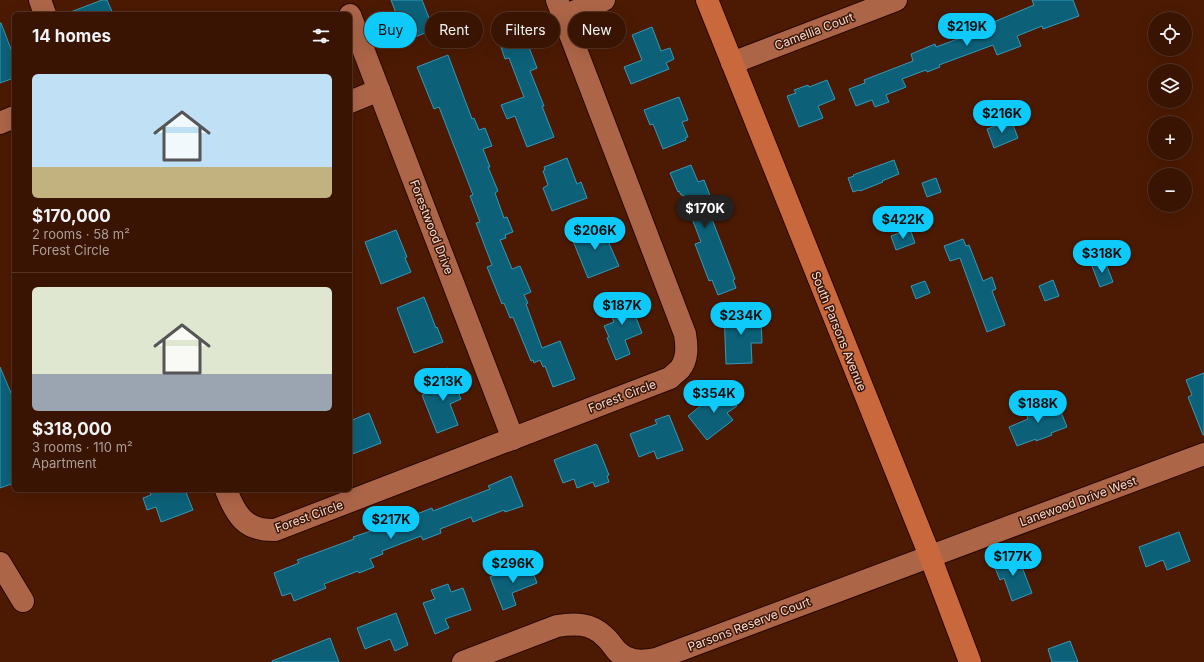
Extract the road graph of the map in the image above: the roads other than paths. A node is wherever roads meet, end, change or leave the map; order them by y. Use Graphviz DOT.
graph roads {
  1 [pos="40,0"];
  2 [pos="344,0"];
  3 [pos="604,0"];
  4 [pos="707,0"];
  5 [pos="896,0"];
  6 [pos="560,8"];
  7 [pos="44,12"];
  8 [pos="349,12"];
  9 [pos="352,20"];
  10 [pos="732,63"];
  11 [pos="379,90"];
  12 [pos="352,101"];
  13 [pos="12,118"];
  14 [pos="0,123"];
  15 [pos="513,439"];
  16 [pos="1204,454"];
  17 [pos="227,492"];
  18 [pos="930,556"];
  19 [pos="0,563"];
  20 [pos="23,601"];
  21 [pos="463,662"];
  22 [pos="970,662"];
  1 -- 7 [label="street"];
  2 -- 8 [label="street, Forestwood Drive"];
  3 -- 6 [label="street, Forest Circle"];
  4 -- 10 [label="main road, South Parsons Avenue"];
  5 -- 10 [label="street, Camellia Court"];
  6 -- 15 [label="street, Forest Circle"];
  9 -- 11 [label="street, Forestwood Drive"];
  10 -- 18 [label="main road, South Parsons Avenue"];
  11 -- 12 [label="street"];
  11 -- 15 [label="street, Forestwood Drive"];
  13 -- 14 [label="street"];
  15 -- 17 [label="street, Forest Circle"];
  16 -- 18 [label="street, Lanewood Drive West"];
  18 -- 21 [label="street, Parsons Reserve Court"];
  18 -- 22 [label="main road, South Parsons Avenue"];
  19 -- 20 [label="street"];
}
